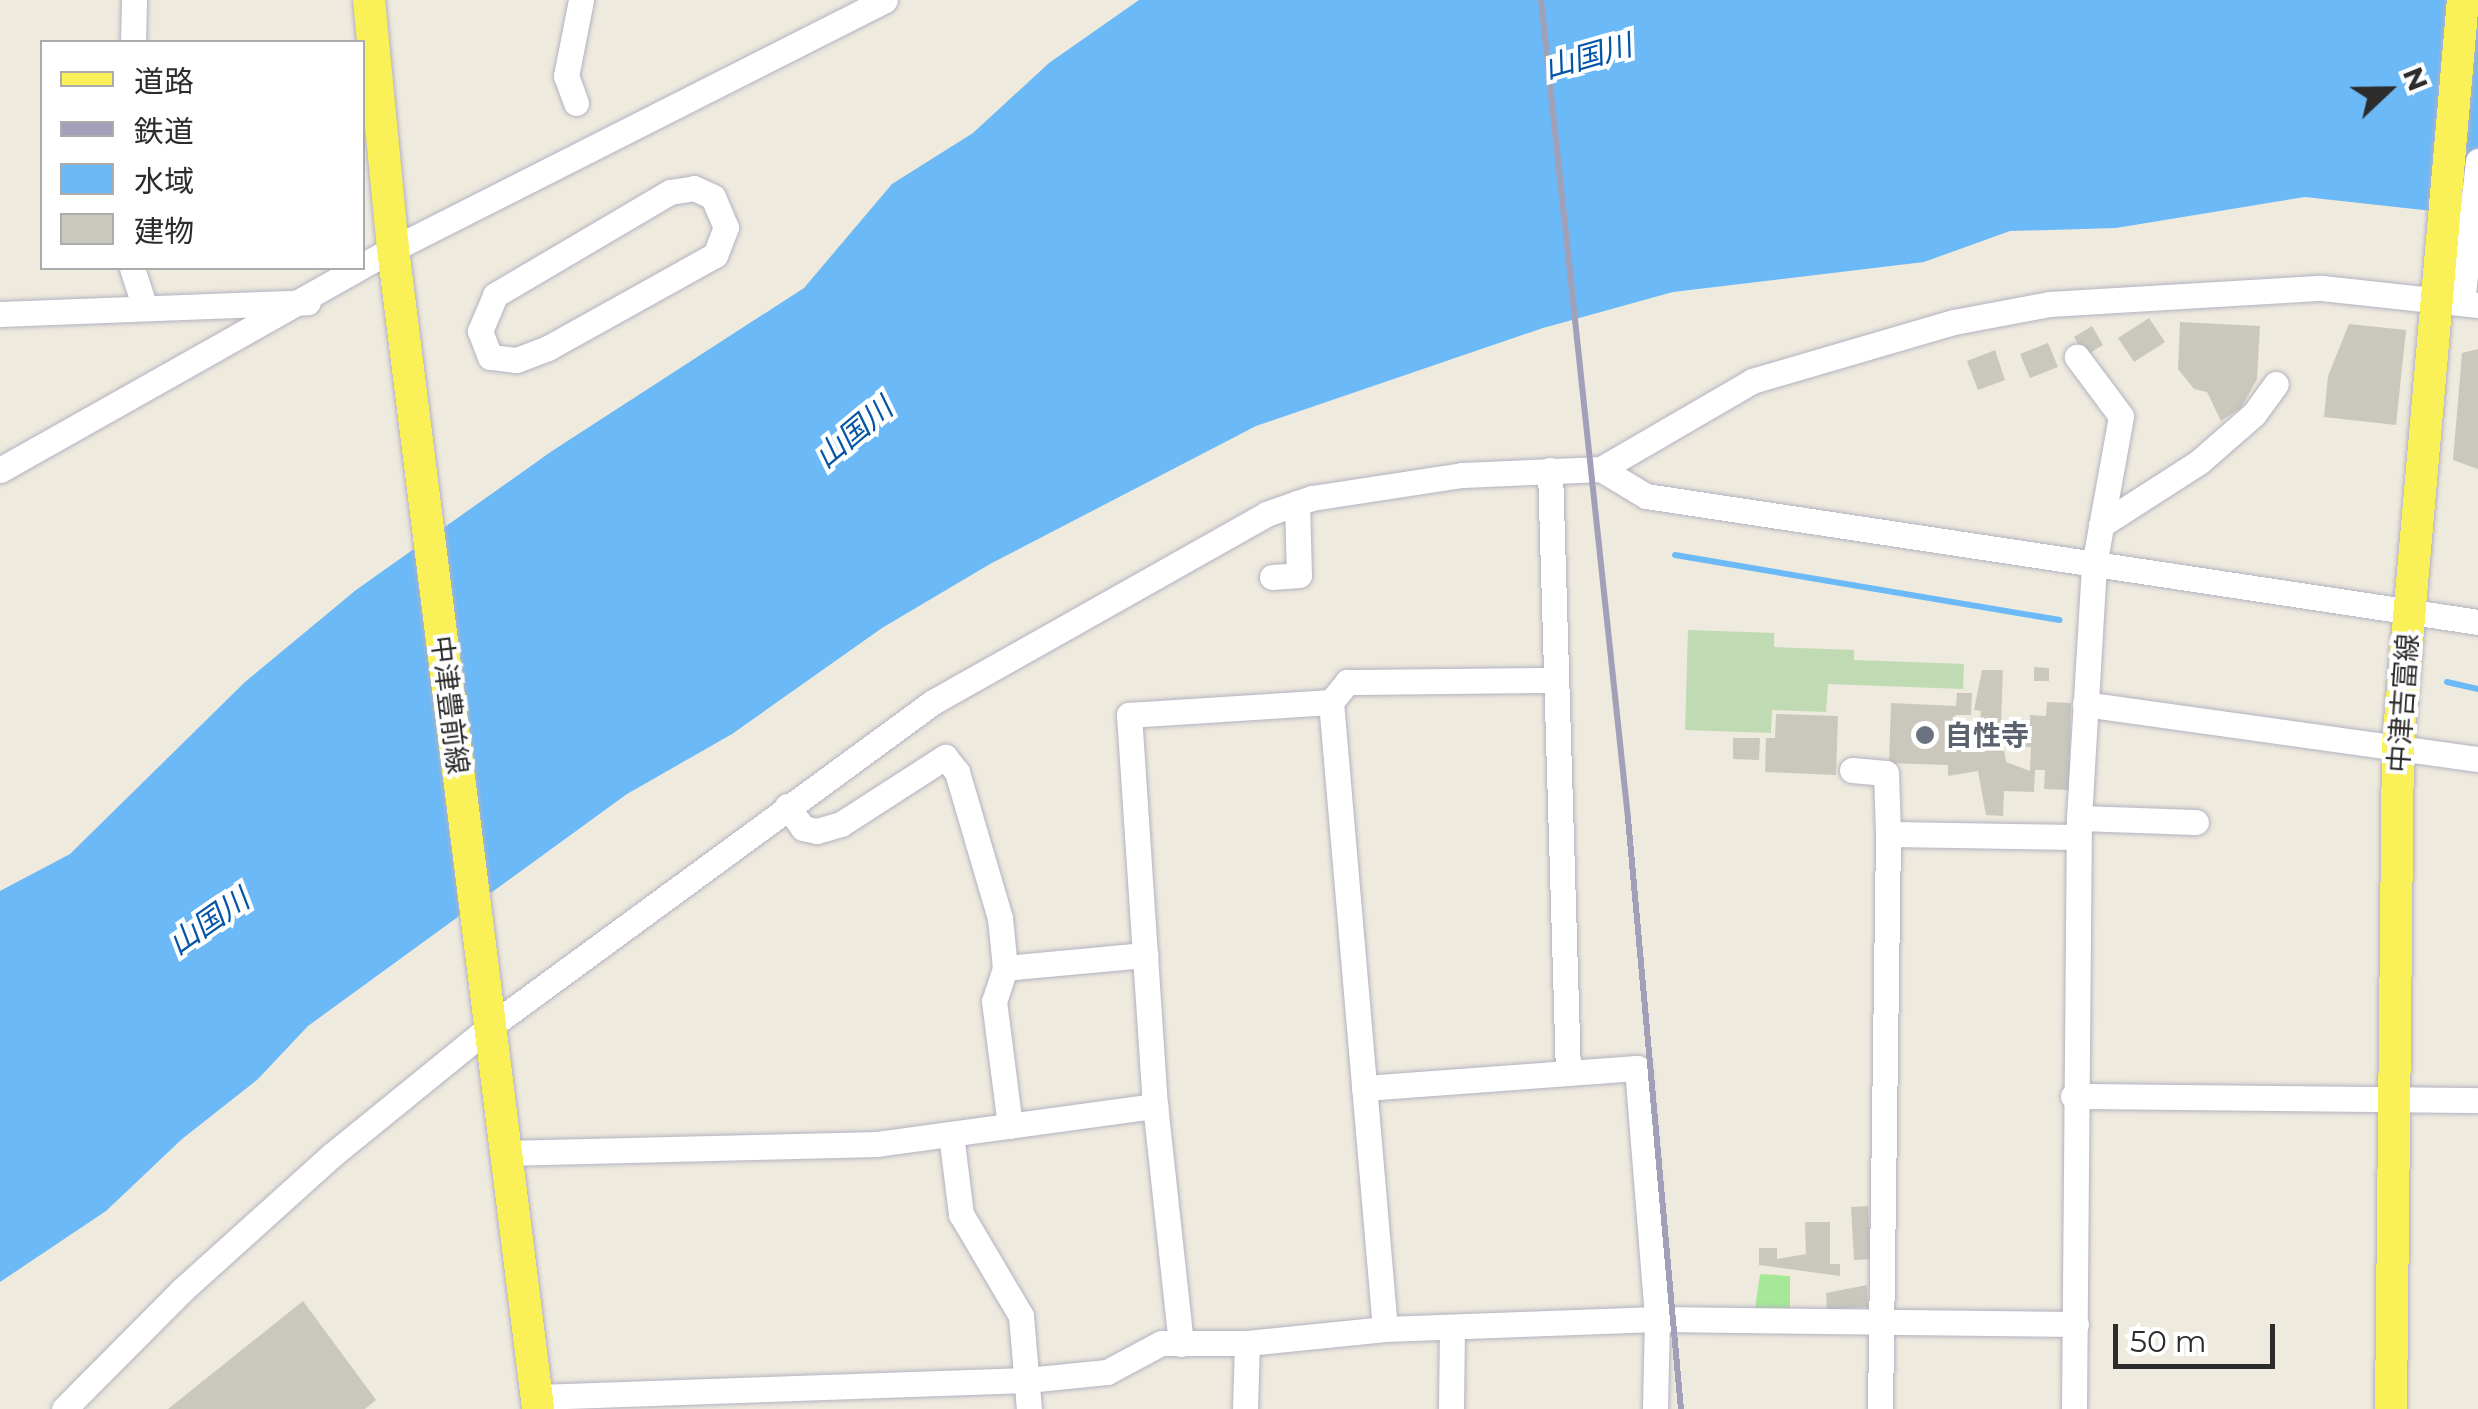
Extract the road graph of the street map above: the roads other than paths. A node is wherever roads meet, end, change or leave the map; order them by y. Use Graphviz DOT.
graph roads {
  1 [pos="134,0"];
  2 [pos="369,0"];
  3 [pos="580,0"];
  4 [pos="885,0"];
  5 [pos="2463,0"];
  6 [pos="132,40"];
  7 [pos="576,104"];
  8 [pos="2478,160"];
  9 [pos="393,249"];
  10 [pos="715,255"];
  11 [pos="365,266"];
  12 [pos="133,270"];
  13 [pos="359,270"];
  14 [pos="2458,301"];
  15 [pos="308,302"];
  16 [pos="144,306"];
  17 [pos="0,314"];
  18 [pos="2077,357"];
  19 [pos="2276,384"];
  20 [pos="1601,468"];
  21 [pos="0,470"];
  22 [pos="1550,470"];
  23 [pos="1297,503"];
  24 [pos="2101,525"];
  25 [pos="2094,565"];
  26 [pos="1272,577"];
  27 [pos="2409,615"];
  28 [pos="2478,622"];
  29 [pos="1552,680"];
  30 [pos="1331,702"];
  31 [pos="2085,704"];
  32 [pos="2398,744"];
  33 [pos="2478,759"];
  34 [pos="1852,770"];
  35 [pos="787,806"];
  36 [pos="2196,822"];
  37 [pos="2078,828"];
  38 [pos="1888,834"];
  39 [pos="1145,955"];
  40 [pos="1005,968"];
  41 [pos="488,1028"];
  42 [pos="1568,1072"];
  43 [pos="1364,1088"];
  44 [pos="2073,1096"];
  45 [pos="2394,1100"];
  46 [pos="2478,1100"];
  47 [pos="1155,1106"];
  48 [pos="1010,1126"];
  49 [pos="951,1134"];
  50 [pos="506,1153"];
  51 [pos="1657,1319"];
  52 [pos="1880,1320"];
  53 [pos="2076,1324"];
  54 [pos="1452,1327"];
  55 [pos="1385,1329"];
  56 [pos="1247,1343"];
  57 [pos="1181,1344"];
  58 [pos="1027,1380"];
  59 [pos="624,1402"];
  60 [pos="538,1403"];
  61 [pos="64,1409"];
  62 [pos="1029,1409"];
  63 [pos="1245,1409"];
  64 [pos="1451,1409"];
  65 [pos="1656,1409"];
  66 [pos="1880,1409"];
  67 [pos="2074,1409"];
  68 [pos="2391,1409"];
  1 -- 6 [label="street"];
  2 -- 9 [label="main road, 中津豊前線"];
  3 -- 7 [label="street"];
  4 -- 9 [label="street"];
  5 -- 14 [label="main road, 中津吉富線"];
  8 -- 14 [label="street"];
  9 -- 11 [label="street"];
  9 -- 41 [label="main road, 中津豊前線"];
  10 -- 10 [label="street"];
  12 -- 16 [label="street"];
  13 -- 15 [label="street"];
  14 -- 20 [label="street"];
  14 -- 27 [label="main road, 中津吉富線"];
  15 -- 16 [label="street"];
  15 -- 21 [label="street"];
  16 -- 17 [label="street"];
  18 -- 24 [label="street"];
  19 -- 24 [label="street"];
  20 -- 22 [label="street"];
  20 -- 25 [label="street"];
  22 -- 23 [label="street"];
  22 -- 29 [label="street"];
  23 -- 26 [label="street"];
  23 -- 35 [label="street"];
  24 -- 25 [label="street"];
  25 -- 27 [label="street"];
  25 -- 31 [label="street"];
  27 -- 28 [label="street"];
  27 -- 32 [label="main road, 中津吉富線"];
  29 -- 30 [label="street"];
  29 -- 42 [label="street"];
  30 -- 39 [label="street"];
  30 -- 43 [label="street"];
  31 -- 32 [label="street"];
  31 -- 37 [label="street"];
  32 -- 33 [label="street"];
  32 -- 45 [label="main road, 中津吉富線"];
  34 -- 38 [label="street"];
  35 -- 40 [label="street"];
  35 -- 41 [label="street"];
  36 -- 37 [label="street"];
  37 -- 38 [label="street"];
  37 -- 44 [label="street"];
  38 -- 52 [label="street"];
  39 -- 40 [label="street"];
  39 -- 47 [label="street"];
  40 -- 48 [label="street"];
  41 -- 50 [label="main road, 中津豊前線"];
  41 -- 61 [label="street"];
  42 -- 43 [label="street"];
  42 -- 51 [label="street"];
  43 -- 55 [label="street"];
  44 -- 45 [label="street"];
  44 -- 53 [label="street"];
  45 -- 46 [label="street"];
  45 -- 68 [label="main road, 中津吉富線"];
  47 -- 48 [label="street"];
  47 -- 57 [label="street"];
  48 -- 49 [label="street"];
  49 -- 50 [label="street"];
  49 -- 58 [label="street"];
  50 -- 60 [label="main road, 中津豊前線"];
  51 -- 52 [label="street"];
  51 -- 54 [label="street"];
  51 -- 65 [label="street"];
  52 -- 53 [label="street"];
  52 -- 66 [label="street"];
  53 -- 67 [label="street"];
  54 -- 55 [label="street"];
  54 -- 64 [label="street"];
  55 -- 56 [label="street"];
  56 -- 57 [label="street"];
  56 -- 63 [label="street"];
  57 -- 58 [label="street"];
  58 -- 59 [label="street"];
  58 -- 62 [label="street"];
  59 -- 60 [label="street"];
}
